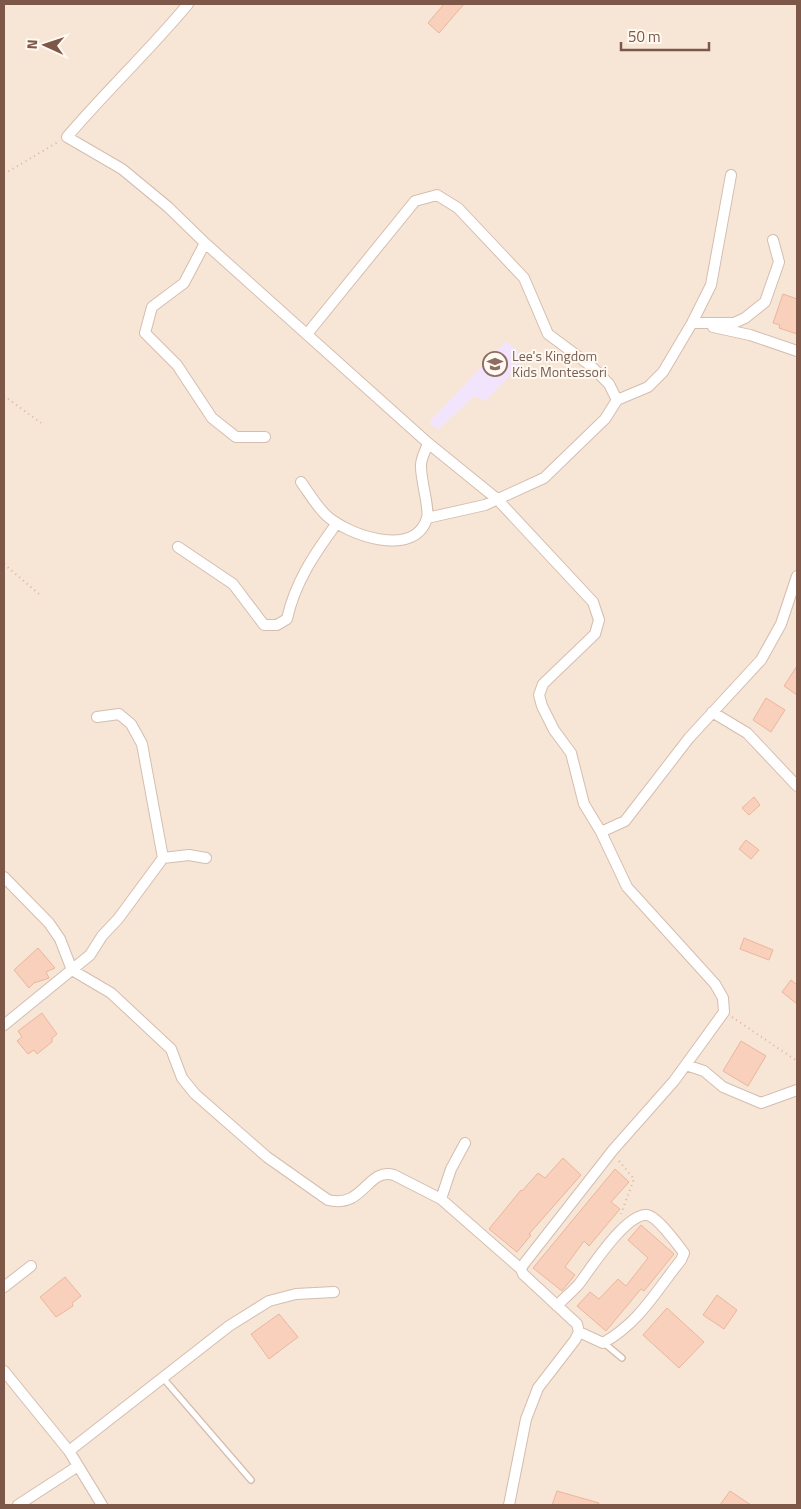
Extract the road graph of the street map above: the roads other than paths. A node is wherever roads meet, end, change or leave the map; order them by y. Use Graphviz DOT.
graph roads {
  1 [pos="188,4"];
  2 [pos="732,175"];
  3 [pos="773,240"];
  4 [pos="205,243"];
  5 [pos="692,323"];
  6 [pos="307,334"];
  7 [pos="797,351"];
  8 [pos="617,400"];
  9 [pos="264,437"];
  10 [pos="428,443"];
  11 [pos="301,482"];
  12 [pos="497,499"];
  13 [pos="428,518"];
  14 [pos="337,523"];
  15 [pos="178,547"];
  16 [pos="797,576"];
  17 [pos="712,712"];
  18 [pos="97,717"];
  19 [pos="797,786"];
  20 [pos="601,832"];
  21 [pos="163,858"];
  22 [pos="206,858"];
  23 [pos="4,877"];
  24 [pos="72,970"];
  25 [pos="4,1025"];
  26 [pos="686,1065"];
  27 [pos="797,1090"];
  28 [pos="466,1143"];
  29 [pos="441,1199"];
  30 [pos="30,1266"];
  31 [pos="521,1269"];
  32 [pos="4,1288"];
  33 [pos="334,1292"];
  34 [pos="557,1306"];
  35 [pos="579,1332"];
  36 [pos="603,1343"];
  37 [pos="622,1358"];
  38 [pos="4,1372"];
  39 [pos="163,1378"];
  40 [pos="69,1451"];
  41 [pos="78,1466"];
  42 [pos="251,1480"];
  43 [pos="18,1505"];
  44 [pos="102,1505"];
  45 [pos="509,1505"];
  1 -- 4 [label="street"];
  2 -- 5 [label="street"];
  3 -- 5 [label="street"];
  4 -- 6 [label="street"];
  4 -- 9 [label="street"];
  5 -- 7 [label="street"];
  5 -- 8 [label="street"];
  6 -- 8 [label="street"];
  6 -- 10 [label="street"];
  8 -- 12 [label="street"];
  10 -- 12 [label="street"];
  10 -- 13 [label="street"];
  11 -- 14 [label="street"];
  12 -- 13 [label="street"];
  12 -- 20 [label="street"];
  13 -- 14 [label="street"];
  14 -- 15 [label="street"];
  16 -- 17 [label="street"];
  17 -- 19 [label="street"];
  17 -- 20 [label="street"];
  18 -- 21 [label="street"];
  20 -- 26 [label="street"];
  21 -- 22 [label="street"];
  21 -- 24 [label="street"];
  23 -- 24 [label="street"];
  24 -- 25 [label="street"];
  24 -- 29 [label="street"];
  26 -- 27 [label="street"];
  26 -- 31 [label="street"];
  28 -- 29 [label="street"];
  29 -- 31 [label="street"];
  30 -- 32 [label="street"];
  31 -- 34 [label="street"];
  33 -- 39 [label="street"];
  34 -- 35 [label="street"];
  34 -- 36 [label="street"];
  35 -- 36 [label="street"];
  35 -- 45 [label="street"];
  36 -- 37 [label="lane"];
  38 -- 40 [label="street"];
  39 -- 40 [label="street"];
  39 -- 42 [label="lane"];
  40 -- 41 [label="street"];
  41 -- 43 [label="street"];
  41 -- 44 [label="street"];
}
